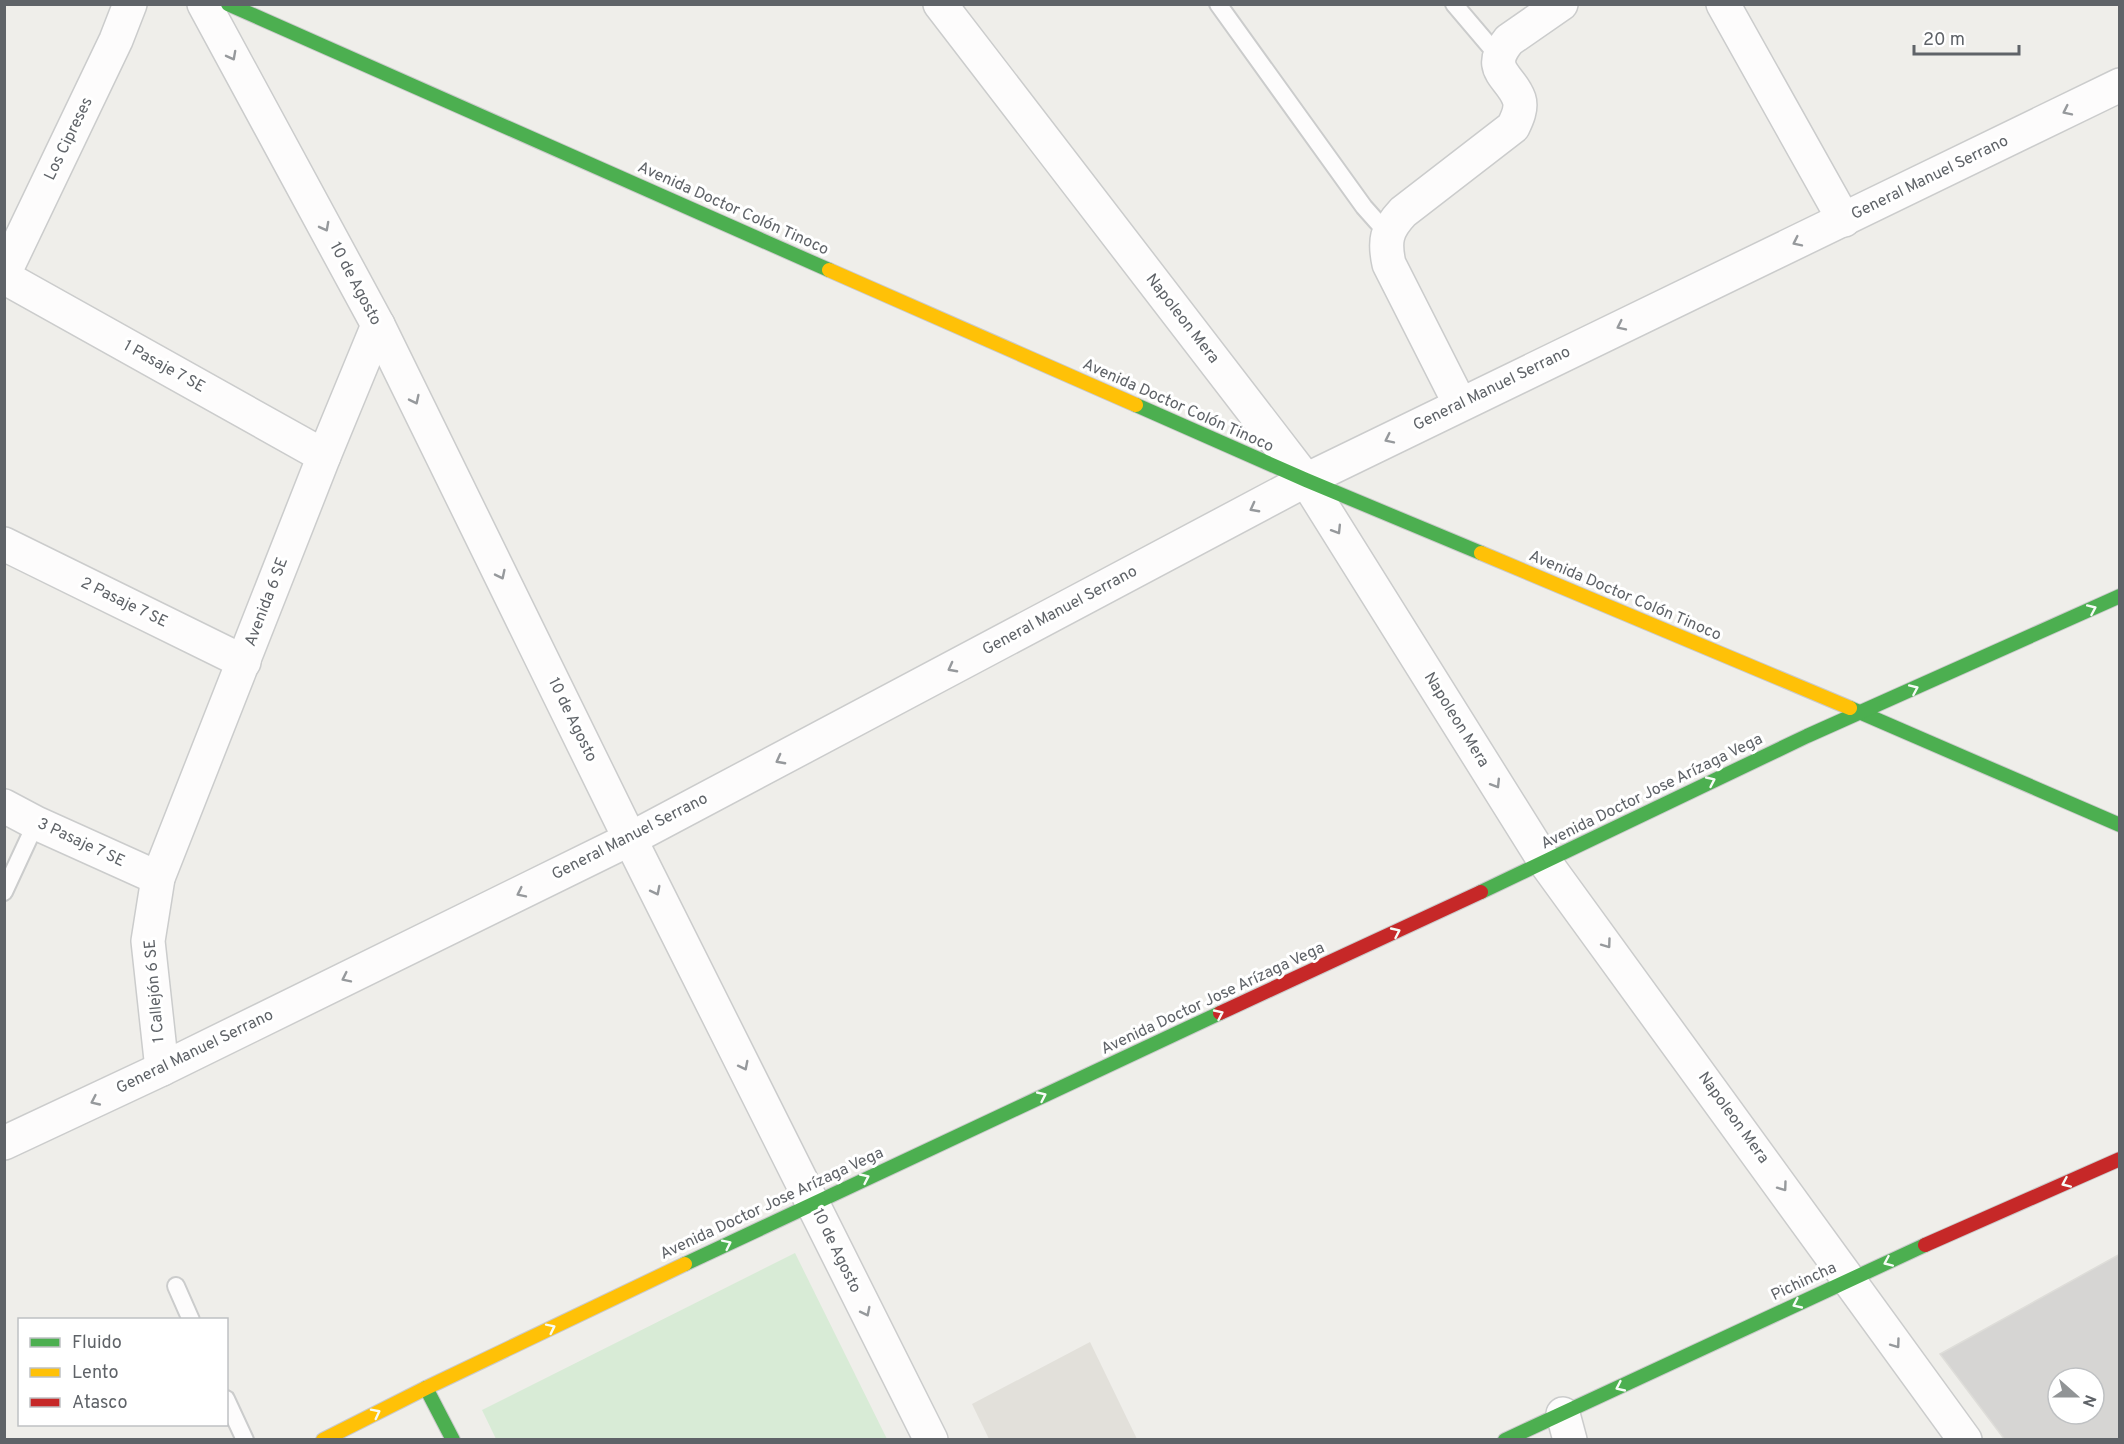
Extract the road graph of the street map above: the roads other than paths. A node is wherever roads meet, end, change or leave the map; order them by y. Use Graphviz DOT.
graph roads {
  1 [pos="130,4"];
  2 [pos="204,4"];
  3 [pos="228,4"];
  4 [pos="940,4"];
  5 [pos="1218,4"];
  6 [pos="1454,4"];
  7 [pos="1561,4"];
  8 [pos="1723,4"];
  9 [pos="1499,57"];
  10 [pos="2120,85"];
  11 [pos="1844,220"];
  12 [pos="1388,234"];
  13 [pos="4,275"];
  14 [pos="378,326"];
  15 [pos="1460,404"];
  16 [pos="324,456"];
  17 [pos="1306,480"];
  18 [pos="4,544"];
  19 [pos="2120,596"];
  20 [pos="244,662"];
  21 [pos="1861,713"];
  22 [pos="4,806"];
  23 [pos="36,823"];
  24 [pos="2120,825"];
  25 [pos="630,839"];
  26 [pos="1545,862"];
  27 [pos="158,878"];
  28 [pos="4,892"];
  29 [pos="162,1069"];
  30 [pos="4,1143"];
  31 [pos="2120,1159"];
  32 [pos="812,1203"];
  33 [pos="1850,1279"];
  34 [pos="176,1286"];
  35 [pos="190,1318"];
  36 [pos="426,1388"];
  37 [pos="228,1403"];
  38 [pos="1566,1427"];
  39 [pos="245,1440"];
  40 [pos="323,1440"];
  41 [pos="453,1440"];
  42 [pos="931,1440"];
  43 [pos="1505,1440"];
  44 [pos="1965,1440"];
  1 -- 13 [label="street, Los Cipreses"];
  2 -- 14 [label="street, 10 de Agosto, one-way"];
  3 -- 17 [label="main road, Avenida Doctor Colón Tinoco"];
  4 -- 17 [label="street, Napoleon Mera"];
  5 -- 12 [label="lane"];
  6 -- 9 [label="lane"];
  7 -- 9 [label="street"];
  8 -- 11 [label="street"];
  9 -- 12 [label="street"];
  10 -- 11 [label="street, General Manuel Serrano, one-way"];
  11 -- 15 [label="street, General Manuel Serrano, one-way"];
  12 -- 15 [label="street"];
  13 -- 16 [label="street, 1 Pasaje 7 SE"];
  14 -- 16 [label="street, Avenida 6 SE"];
  14 -- 25 [label="street, 10 de Agosto, one-way"];
  15 -- 17 [label="street, General Manuel Serrano, one-way"];
  16 -- 20 [label="street, Avenida 6 SE"];
  17 -- 21 [label="main road, Avenida Doctor Colón Tinoco"];
  17 -- 25 [label="street, General Manuel Serrano, one-way"];
  17 -- 26 [label="street, Napoleon Mera, one-way"];
  18 -- 20 [label="street, 2 Pasaje 7 SE"];
  21 -- 19 [label="main road, Avenida Doctor Jose Arízaga Vega, one-way"];
  20 -- 27 [label="street, Avenida 6 SE"];
  21 -- 24 [label="main road, Avenida Doctor Colón Tinoco"];
  26 -- 21 [label="main road, Avenida Doctor Jose Arízaga Vega, one-way"];
  22 -- 23 [label="street, 3 Pasaje 7 SE"];
  23 -- 27 [label="street, 3 Pasaje 7 SE"];
  23 -- 28 [label="lane"];
  25 -- 29 [label="street, General Manuel Serrano, one-way"];
  25 -- 32 [label="street, 10 de Agosto, one-way"];
  32 -- 26 [label="main road, Avenida Doctor Jose Arízaga Vega, one-way"];
  26 -- 33 [label="street, Napoleon Mera, one-way"];
  27 -- 29 [label="street, 1 Callejón 6 SE"];
  29 -- 30 [label="street, General Manuel Serrano, one-way"];
  31 -- 33 [label="main road, Pichincha, one-way"];
  36 -- 32 [label="main road, Avenida Doctor Jose Arízaga Vega, one-way"];
  32 -- 42 [label="street, 10 de Agosto, one-way"];
  33 -- 38 [label="main road, Pichincha, one-way"];
  33 -- 44 [label="street, Napoleon Mera, one-way"];
  34 -- 35 [label="lane"];
  40 -- 36 [label="main road, Avenida Doctor Jose Arízaga Vega, one-way"];
  36 -- 41 [label="main road"];
  37 -- 39 [label="lane"];
  38 -- 43 [label="main road, Pichincha"];
}
